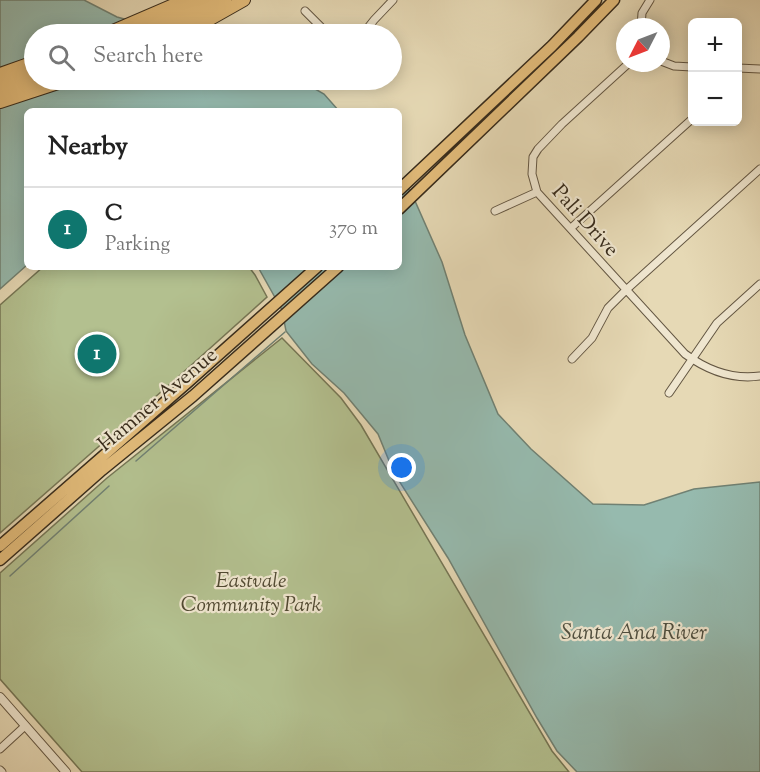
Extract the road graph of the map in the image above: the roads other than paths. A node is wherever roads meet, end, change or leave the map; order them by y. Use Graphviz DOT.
graph roads {
  1 [pos="205,0"];
  2 [pos="225,0"];
  3 [pos="244,0"];
  4 [pos="393,0"];
  5 [pos="596,0"];
  6 [pos="614,0"];
  7 [pos="650,0"];
  8 [pos="305,11"];
  9 [pos="186,12"];
  10 [pos="642,18"];
  11 [pos="142,24"];
  12 [pos="156,24"];
  13 [pos="169,24"];
  14 [pos="318,24"];
  15 [pos="371,24"];
  16 [pos="670,64"];
  17 [pos="24,66"];
  18 [pos="688,67"];
  19 [pos="742,69"];
  20 [pos="760,69"];
  21 [pos="620,72"];
  22 [pos="0,74"];
  23 [pos="24,75"];
  24 [pos="0,83"];
  25 [pos="24,85"];
  26 [pos="37,90"];
  27 [pos="0,93"];
  28 [pos="0,102"];
  29 [pos="688,123"];
  30 [pos="760,169"];
  31 [pos="402,187"];
  32 [pos="537,192"];
  33 [pos="402,205"];
  34 [pos="495,211"];
  35 [pos="571,228"];
  36 [pos="314,270"];
  37 [pos="335,270"];
  38 [pos="760,284"];
  39 [pos="626,290"];
  40 [pos="572,359"];
  41 [pos="693,360"];
  42 [pos="760,376"];
  43 [pos="669,393"];
  44 [pos="0,546"];
  45 [pos="0,560"];
  46 [pos="0,698"];
  47 [pos="25,726"];
  48 [pos="0,749"];
  49 [pos="66,772"];
  1 -- 9 [label="highway"];
  2 -- 9 [label="highway"];
  3 -- 9 [label="highway"];
  4 -- 15 [label="street"];
  5 -- 31 [label="main road"];
  6 -- 33 [label="main road"];
  7 -- 10 [label="street"];
  8 -- 14 [label="street"];
  9 -- 11 [label="highway"];
  9 -- 12 [label="highway"];
  9 -- 13 [label="highway"];
  16 -- 18 [label="street"];
  17 -- 22 [label="highway"];
  19 -- 20 [label="street"];
  21 -- 32 [label="street, Pali Drive"];
  23 -- 24 [label="highway"];
  25 -- 27 [label="highway"];
  26 -- 28 [label="highway"];
  29 -- 35 [label="street"];
  30 -- 39 [label="street"];
  32 -- 34 [label="street"];
  32 -- 35 [label="street, Pali Drive"];
  35 -- 39 [label="street, Pali Drive"];
  36 -- 44 [label="main road, Hamner Avenue"];
  37 -- 45 [label="main road, Hamner Avenue"];
  38 -- 41 [label="street"];
  39 -- 40 [label="street"];
  39 -- 41 [label="street, Pali Drive"];
  41 -- 42 [label="street, Pali Drive"];
  41 -- 43 [label="street"];
  46 -- 47 [label="street"];
  47 -- 48 [label="street"];
  47 -- 49 [label="street"];
}
